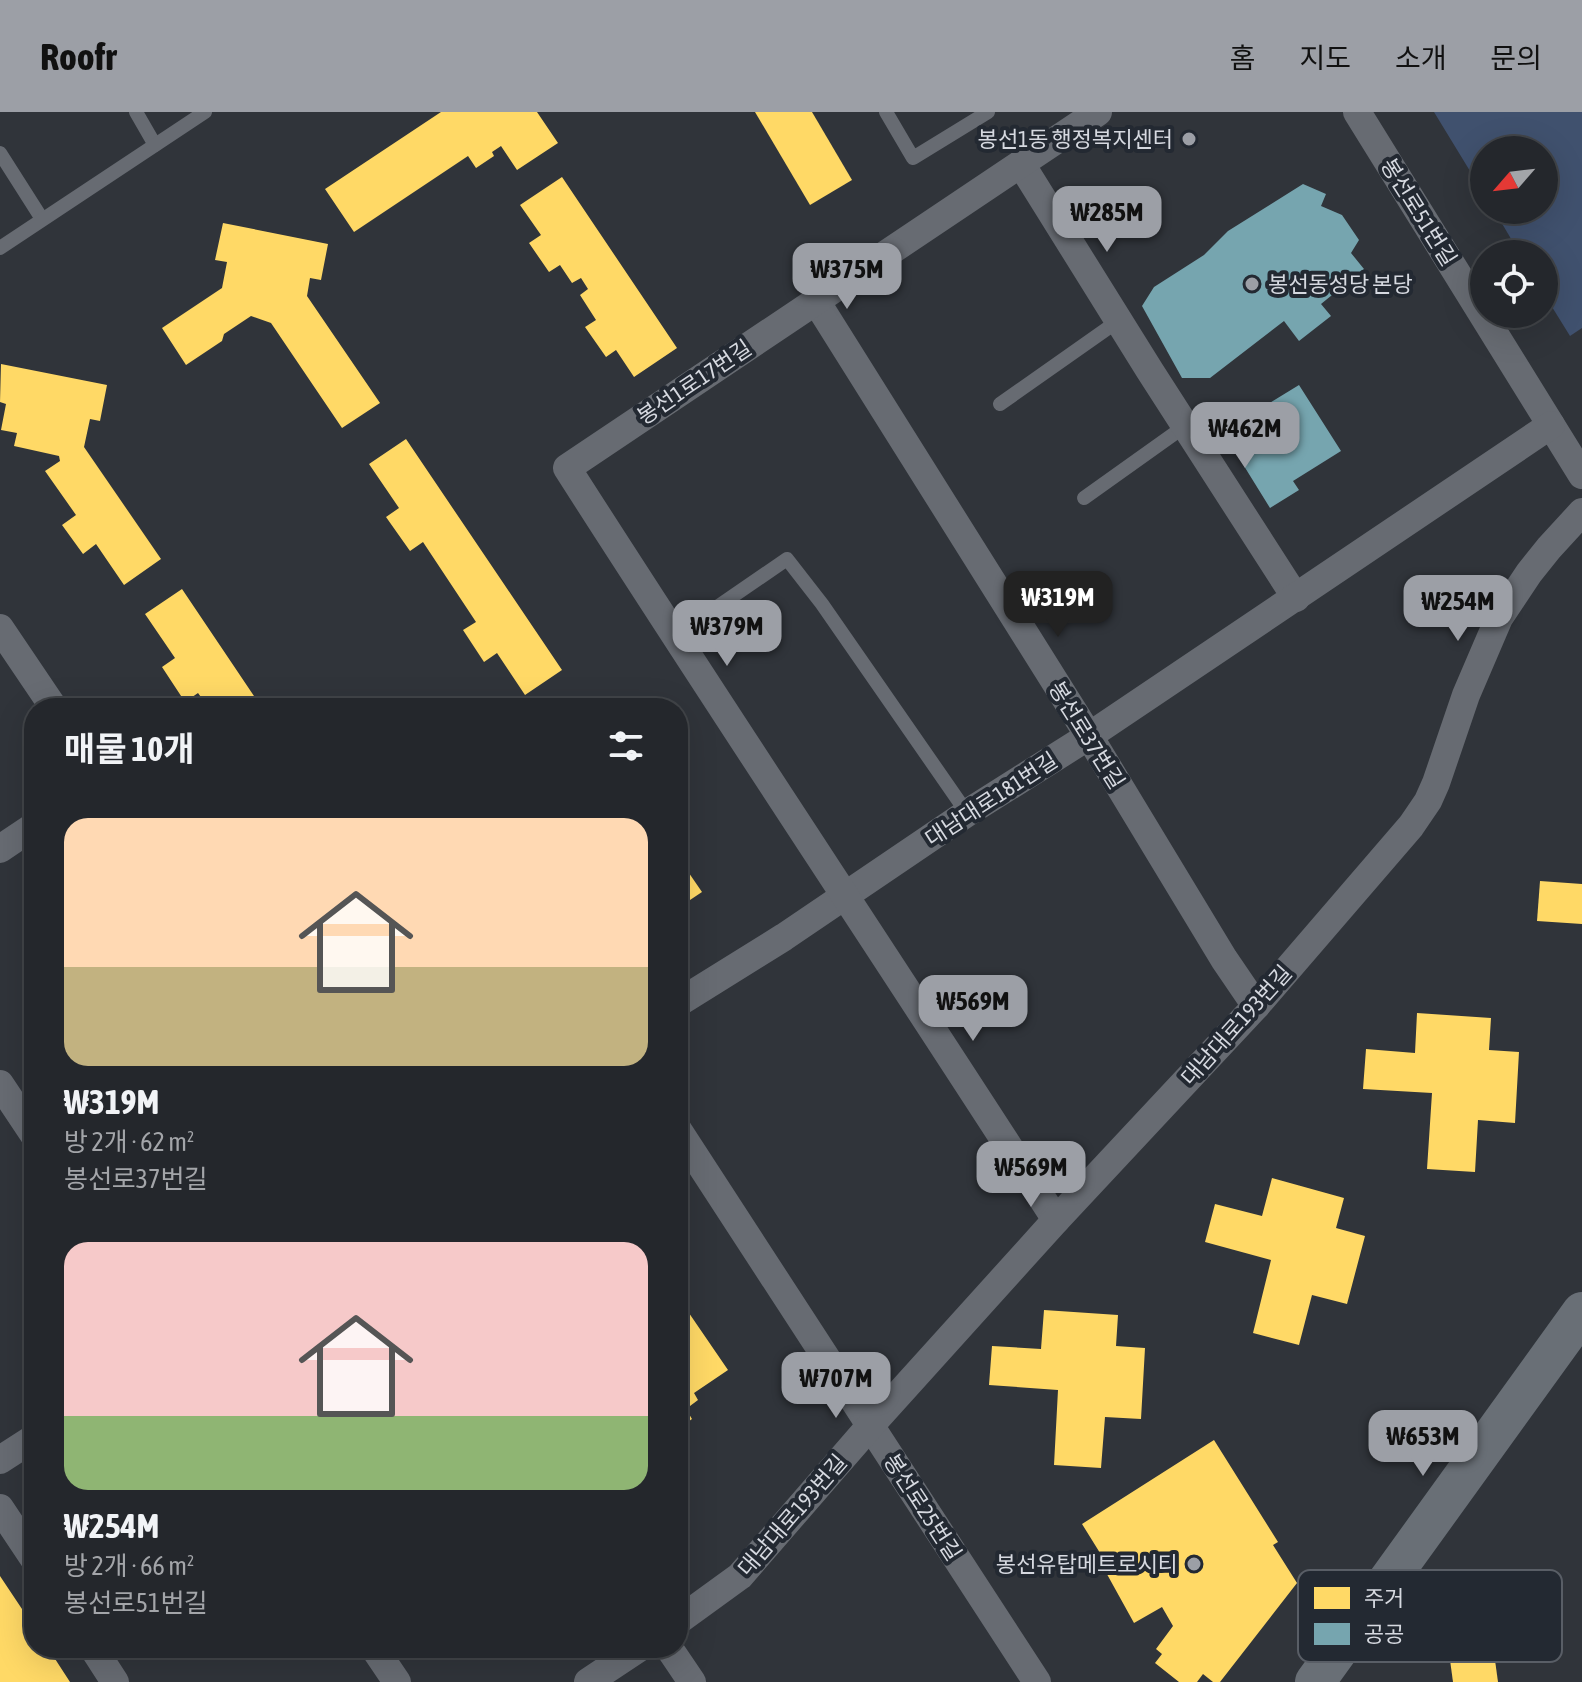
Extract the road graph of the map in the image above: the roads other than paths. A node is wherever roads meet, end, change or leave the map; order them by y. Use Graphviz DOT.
graph roads {
  1 [pos="136,112"];
  2 [pos="205,112"];
  3 [pos="886,112"];
  4 [pos="988,112"];
  5 [pos="1098,112"];
  6 [pos="1357,112"];
  7 [pos="155,145"];
  8 [pos="0,153"];
  9 [pos="1021,164"];
  10 [pos="42,219"];
  11 [pos="0,248"];
  12 [pos="816,301"];
  13 [pos="1118,321"];
  14 [pos="1000,404"];
  15 [pos="1551,425"];
  16 [pos="1185,426"];
  17 [pos="1582,475"];
  18 [pos="1084,498"];
  19 [pos="1582,512"];
  20 [pos="1296,598"];
  21 [pos="0,628"];
  22 [pos="675,636"];
  23 [pos="47,698"];
  24 [pos="1089,736"];
  25 [pos="967,813"];
  26 [pos="24,833"];
  27 [pos="0,849"];
  28 [pos="845,895"];
  29 [pos="688,997"];
  30 [pos="1256,1006"];
  31 [pos="0,1084"];
  32 [pos="24,1120"];
  33 [pos="688,1145"];
  34 [pos="1056,1220"];
  35 [pos="1582,1312"];
  36 [pos="870,1426"];
  37 [pos="24,1444"];
  38 [pos="0,1460"];
  39 [pos="0,1508"];
  40 [pos="24,1544"];
  41 [pos="1396,1570"];
  42 [pos="688,1614"];
  43 [pos="99,1658"];
  44 [pos="381,1658"];
  45 [pos="624,1658"];
  46 [pos="676,1658"];
  47 [pos="1329,1662"];
  48 [pos="115,1682"];
  49 [pos="397,1682"];
  50 [pos="588,1682"];
  51 [pos="692,1682"];
  52 [pos="1037,1682"];
  53 [pos="1315,1682"];
  1 -- 7 [label="lane"];
  2 -- 7 [label="lane"];
  3 -- 4 [label="lane"];
  5 -- 9 [label="street, 봉선1로17번길"];
  6 -- 15 [label="street, 봉선로51번길"];
  7 -- 10 [label="lane"];
  8 -- 10 [label="lane"];
  9 -- 12 [label="street, 봉선1로17번길"];
  9 -- 13 [label="street"];
  10 -- 11 [label="lane"];
  12 -- 22 [label="street, 봉선1로17번길"];
  12 -- 24 [label="street, 봉선로37번길"];
  13 -- 14 [label="lane"];
  13 -- 16 [label="street"];
  15 -- 17 [label="street, 봉선로51번길"];
  15 -- 20 [label="street, 대남대로181번길"];
  16 -- 18 [label="lane"];
  16 -- 20 [label="street"];
  19 -- 30 [label="street, 대남대로193번길"];
  20 -- 24 [label="street, 대남대로181번길"];
  21 -- 23 [label="street"];
  22 -- 25 [label="lane"];
  22 -- 28 [label="street"];
  24 -- 25 [label="street, 대남대로181번길"];
  24 -- 30 [label="street, 봉선로37번길"];
  25 -- 28 [label="street, 대남대로181번길"];
  26 -- 27 [label="street"];
  28 -- 29 [label="street, 대남대로181번길"];
  28 -- 34 [label="street"];
  30 -- 34 [label="street, 대남대로193번길"];
  31 -- 32 [label="street"];
  33 -- 36 [label="street, 봉선로25번길"];
  34 -- 36 [label="street, 대남대로193번길"];
  35 -- 41 [label="main road"];
  36 -- 42 [label="street, 대남대로193번길"];
  36 -- 52 [label="street, 봉선로25번길"];
  37 -- 38 [label="street"];
  39 -- 40 [label="street"];
  43 -- 48 [label="street"];
  44 -- 49 [label="street"];
  45 -- 50 [label="street"];
  46 -- 51 [label="street"];
  47 -- 53 [label="main road"];
}
